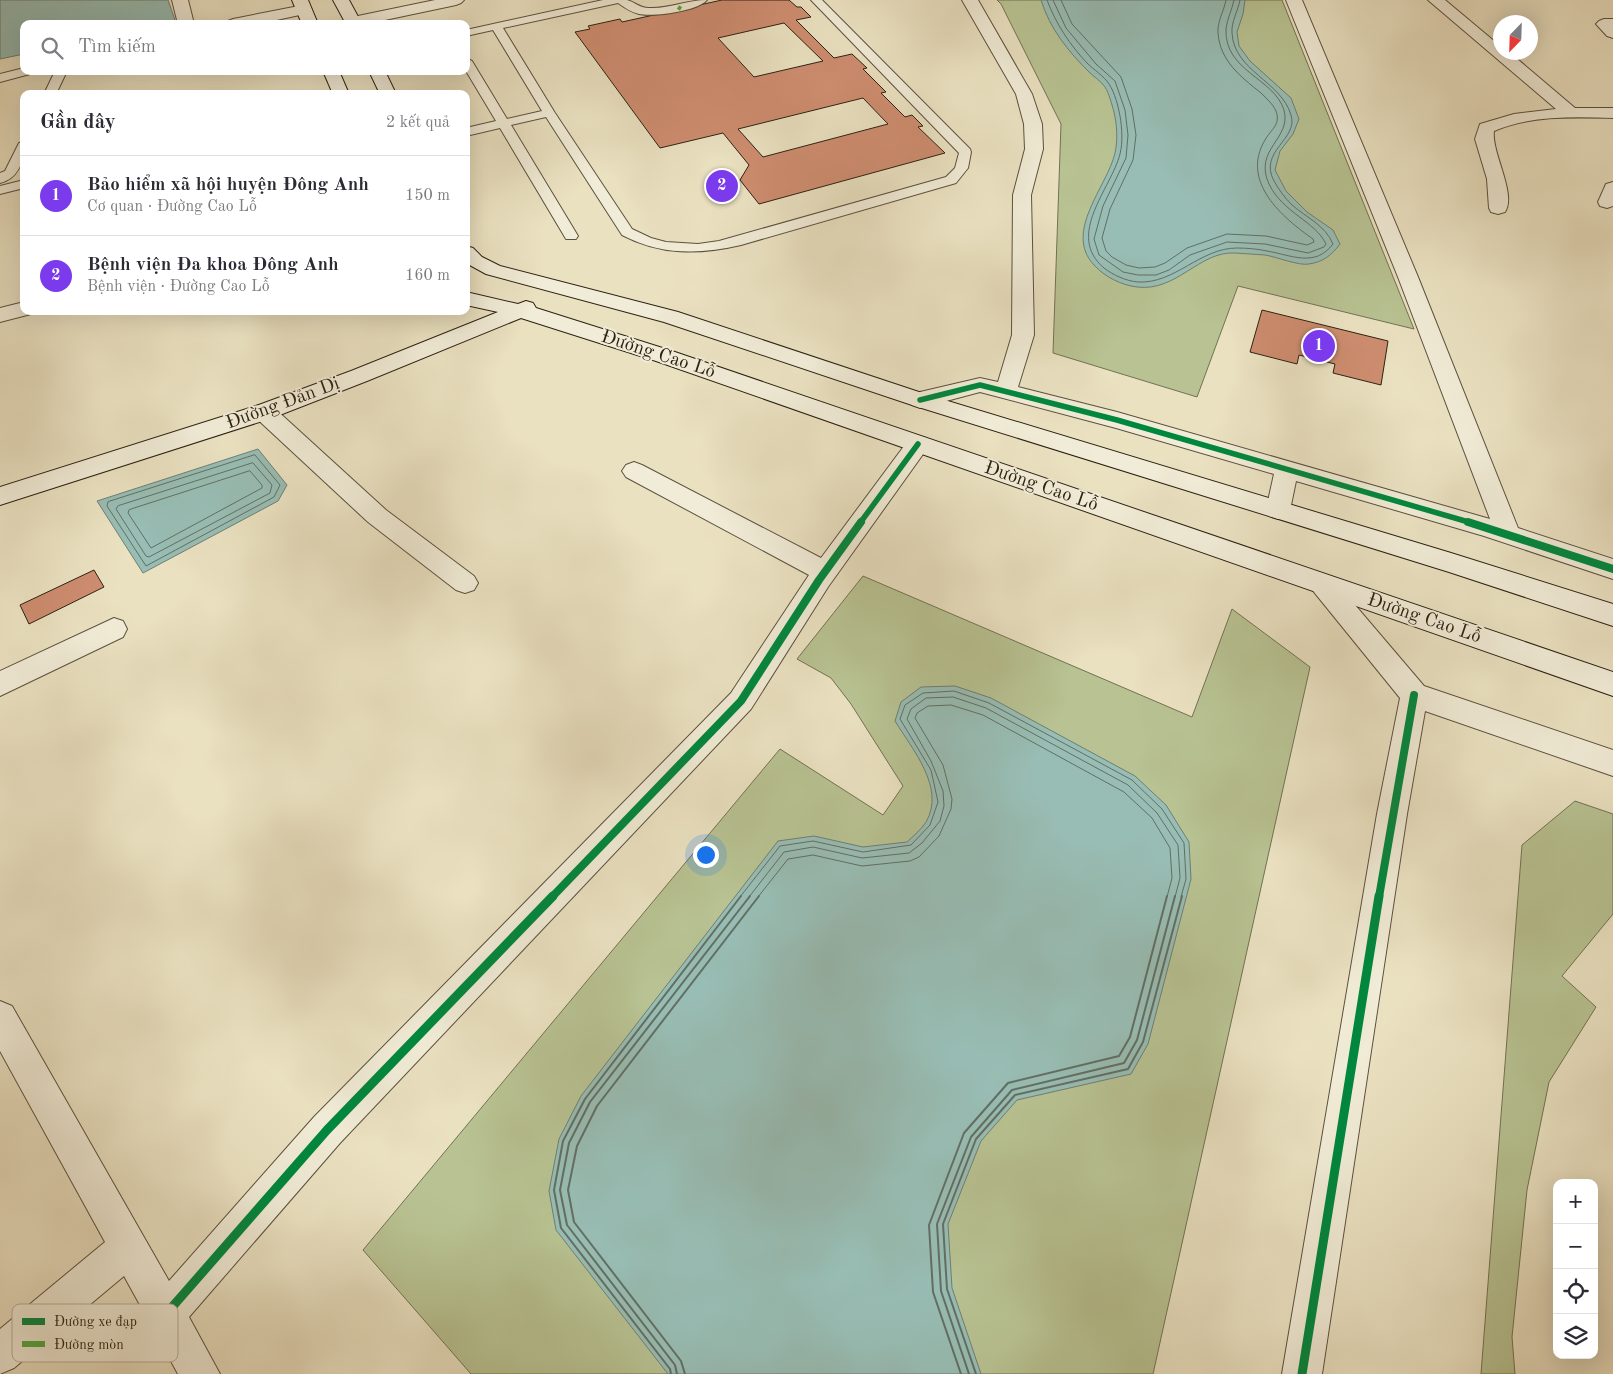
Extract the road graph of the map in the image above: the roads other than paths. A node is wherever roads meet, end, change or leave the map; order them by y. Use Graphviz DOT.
graph roads {
  1 [pos="180,0"];
  2 [pos="456,0"];
  3 [pos="619,0"];
  4 [pos="702,0"];
  5 [pos="816,0"];
  6 [pos="970,0"];
  7 [pos="1294,0"];
  8 [pos="1436,0"];
  9 [pos="345,1"];
  10 [pos="305,11"];
  11 [pos="185,20"];
  12 [pos="255,20"];
  13 [pos="353,20"];
  14 [pos="367,20"];
  15 [pos="1613,24"];
  16 [pos="497,27"];
  17 [pos="470,32"];
  18 [pos="1613,33"];
  19 [pos="470,67"];
  20 [pos="20,73"];
  21 [pos="59,75"];
  22 [pos="333,75"];
  23 [pos="379,75"];
  24 [pos="0,78"];
  25 [pos="52,90"];
  26 [pos="339,90"];
  27 [pos="386,90"];
  28 [pos="1570,112"];
  29 [pos="549,113"];
  30 [pos="1613,113"];
  31 [pos="504,123"];
  32 [pos="470,131"];
  33 [pos="20,154"];
  34 [pos="0,179"];
  35 [pos="20,185"];
  36 [pos="0,190"];
  37 [pos="1498,208"];
  38 [pos="571,236"];
  39 [pos="470,256"];
  40 [pos="555,286"];
  41 [pos="470,299"];
  42 [pos="20,310"];
  43 [pos="522,311"];
  44 [pos="0,315"];
  45 [pos="1006,392"];
  46 [pos="920,400"];
  47 [pos="264,412"];
  48 [pos="918,444"];
  49 [pos="1287,470"];
  50 [pos="634,471"];
  51 [pos="0,496"];
  52 [pos="1278,510"];
  53 [pos="1508,534"];
  54 [pos="1613,569"];
  55 [pos="825,572"];
  56 [pos="465,583"];
  57 [pos="1323,585"];
  58 [pos="1613,615"];
  59 [pos="114,629"];
  60 [pos="0,684"];
  61 [pos="1613,684"];
  62 [pos="1414,695"];
  63 [pos="1613,763"];
  64 [pos="0,1018"];
  65 [pos="129,1247"];
  66 [pos="60,1304"];
  67 [pos="160,1304"];
  68 [pos="175,1304"];
  69 [pos="178,1335"];
  70 [pos="12,1344"];
  71 [pos="0,1354"];
  72 [pos="200,1374"];
  73 [pos="1302,1374"];
  1 -- 11 [label="street"];
  2 -- 14 [label="street"];
  3 -- 4 [label="lane"];
  3 -- 16 [label="lane"];
  5 -- 29 [label="lane"];
  6 -- 45 [label="street"];
  7 -- 53 [label="street"];
  8 -- 28 [label="street"];
  9 -- 13 [label="street"];
  10 -- 12 [label="street"];
  15 -- 18 [label="street"];
  16 -- 17 [label="lane"];
  16 -- 29 [label="lane"];
  19 -- 31 [label="lane"];
  20 -- 24 [label="lane"];
  21 -- 25 [label="lane"];
  22 -- 26 [label="street"];
  23 -- 27 [label="street"];
  28 -- 30 [label="street"];
  28 -- 37 [label="street"];
  29 -- 31 [label="lane"];
  31 -- 32 [label="lane"];
  31 -- 38 [label="lane"];
  33 -- 34 [label="lane"];
  35 -- 36 [label="lane"];
  39 -- 40 [label="street, Đường Cao Lỗ"];
  40 -- 43 [label="street, Đường Đản Dị"];
  40 -- 46 [label="street, Đường Cao Lỗ"];
  41 -- 43 [label="street, Đường Cao Lỗ"];
  42 -- 44 [label="street"];
  43 -- 47 [label="street, Đường Đản Dị"];
  43 -- 48 [label="street, Đường Cao Lỗ"];
  45 -- 46 [label="street"];
  45 -- 49 [label="street"];
  46 -- 52 [label="street, Đường Cao Lỗ"];
  47 -- 51 [label="street, Đường Đản Dị"];
  47 -- 56 [label="street"];
  48 -- 55 [label="street"];
  48 -- 57 [label="street, Đường Cao Lỗ"];
  49 -- 52 [label="street"];
  49 -- 53 [label="street"];
  50 -- 55 [label="street"];
  52 -- 58 [label="street, Đường Cao Lỗ"];
  53 -- 54 [label="street"];
  55 -- 68 [label="street"];
  57 -- 61 [label="street, Đường Cao Lỗ"];
  57 -- 62 [label="street"];
  59 -- 60 [label="street"];
  62 -- 63 [label="street"];
  62 -- 73 [label="street"];
  64 -- 65 [label="street"];
  65 -- 66 [label="street"];
  65 -- 67 [label="street"];
  69 -- 72 [label="street"];
  70 -- 71 [label="street"];
}
